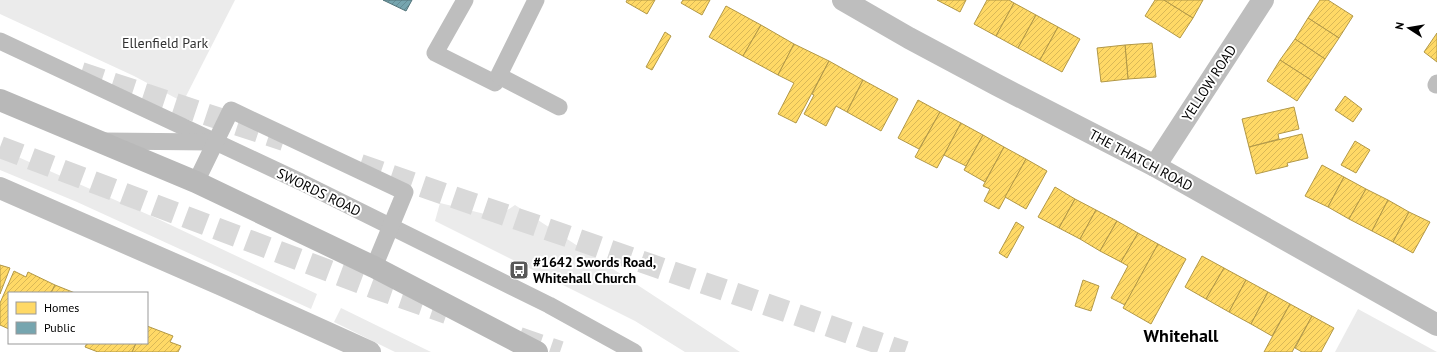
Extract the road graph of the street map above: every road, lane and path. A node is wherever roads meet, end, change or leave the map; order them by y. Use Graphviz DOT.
graph roads {
  1 [pos="465,0"];
  2 [pos="536,0"];
  3 [pos="843,0"];
  4 [pos="1263,0"];
  5 [pos="0,41"];
  6 [pos="499,76"];
  7 [pos="0,100"];
  8 [pos="559,107"];
  9 [pos="100,141"];
  10 [pos="216,142"];
  11 [pos="1155,166"];
  12 [pos="196,182"];
  13 [pos="0,188"];
  14 [pos="391,227"];
  15 [pos="374,267"];
  16 [pos="1437,325"];
  17 [pos="370,352"];
  18 [pos="537,352"];
  19 [pos="634,352"];
  1 -- 6 [label="lane"];
  2 -- 6 [label="lane"];
  3 -- 11 [label="street, THE THATCH ROAD"];
  4 -- 11 [label="street, YELLOW ROAD"];
  5 -- 10 [label="lane, SWORDS ROAD"];
  6 -- 8 [label="lane"];
  7 -- 9 [label="main road"];
  9 -- 10 [label="lane"];
  9 -- 12 [label="main road"];
  10 -- 12 [label="lane"];
  10 -- 14 [label="lane, SWORDS ROAD"];
  10 -- 14 [label="lane"];
  11 -- 16 [label="street, THE THATCH ROAD"];
  12 -- 15 [label="main road"];
  13 -- 17 [label="street"];
  14 -- 15 [label="lane"];
  14 -- 19 [label="lane, SWORDS ROAD"];
  15 -- 18 [label="main road"];
}
